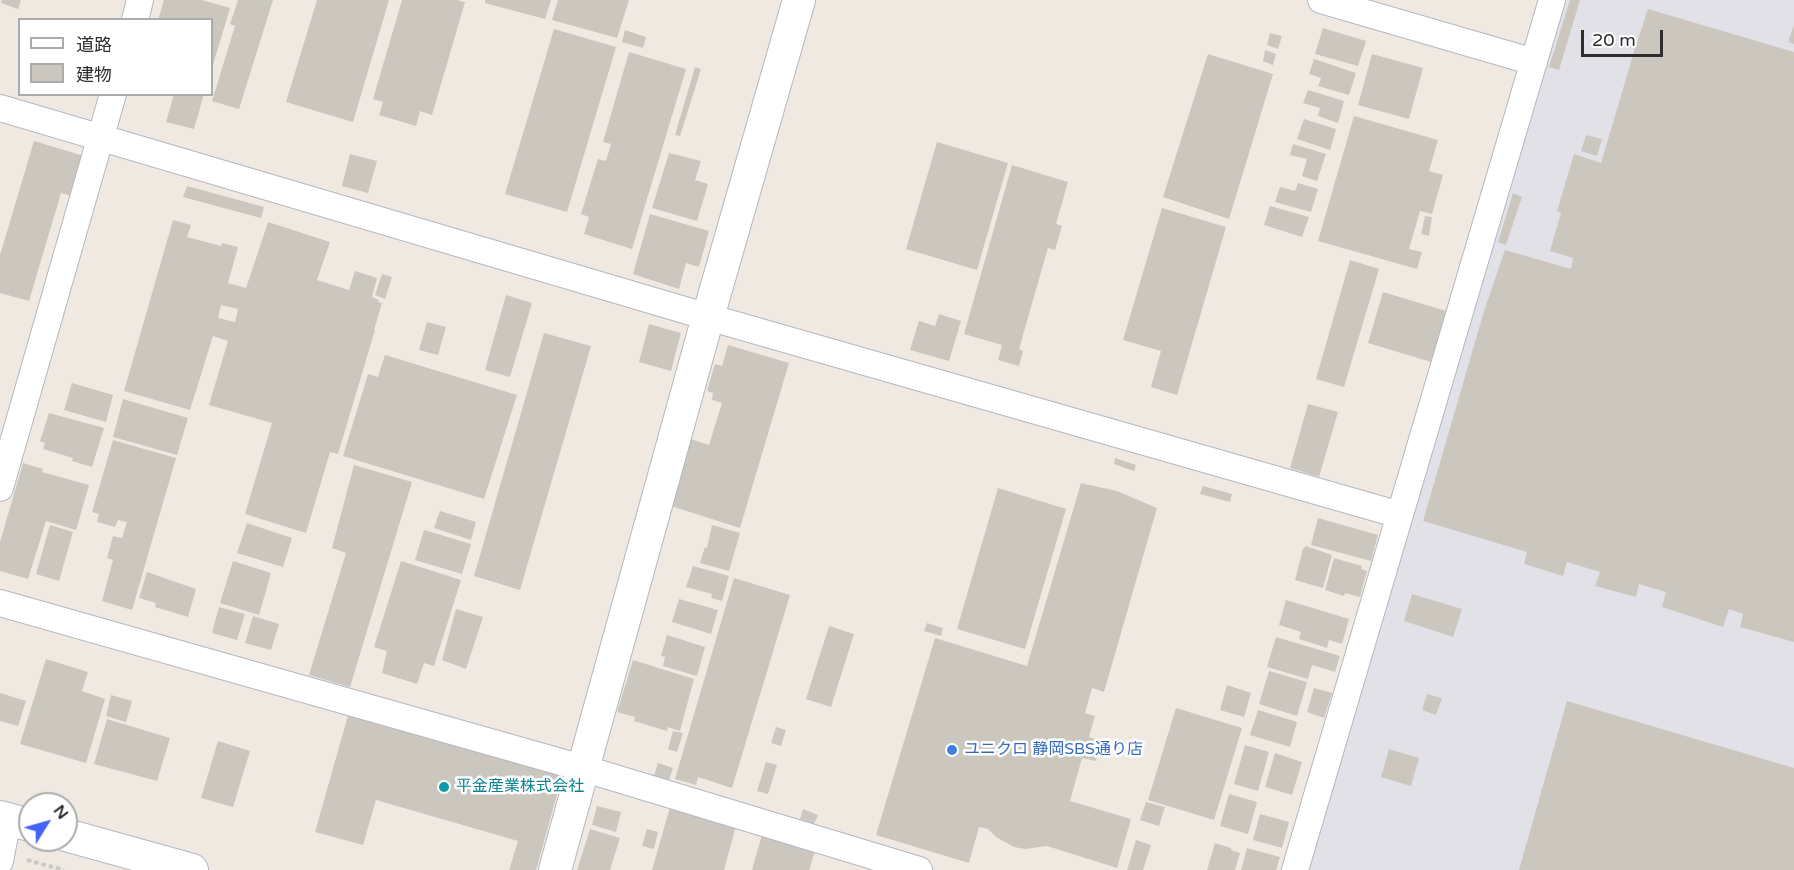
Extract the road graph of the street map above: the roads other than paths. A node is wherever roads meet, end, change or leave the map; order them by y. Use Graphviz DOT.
graph roads {
  1 [pos="140,0"];
  2 [pos="799,0"];
  3 [pos="1321,0"];
  4 [pos="1552,0"];
  5 [pos="136,18"];
  6 [pos="1534,62"];
  7 [pos="112,96"];
  8 [pos="0,108"];
  9 [pos="101,138"];
  10 [pos="708,317"];
  11 [pos="0,488"];
  12 [pos="1400,515"];
  13 [pos="0,603"];
  14 [pos="582,768"];
  15 [pos="13,821"];
  16 [pos="78,838"];
  17 [pos="11,860"];
  18 [pos="192,870"];
  19 [pos="555,870"];
  20 [pos="919,870"];
  21 [pos="1295,870"];
  1 -- 5 [label="street"];
  2 -- 10 [label="street"];
  3 -- 6 [label="street"];
  4 -- 6 [label="street"];
  6 -- 12 [label="street"];
  7 -- 9 [label="street"];
  8 -- 9 [label="street"];
  9 -- 10 [label="street"];
  9 -- 11 [label="street"];
  10 -- 12 [label="street"];
  10 -- 14 [label="street"];
  12 -- 21 [label="street"];
  13 -- 14 [label="street"];
  14 -- 19 [label="street"];
  14 -- 20 [label="street"];
  15 -- 17 [label="street"];
  16 -- 18 [label="street"];
}
